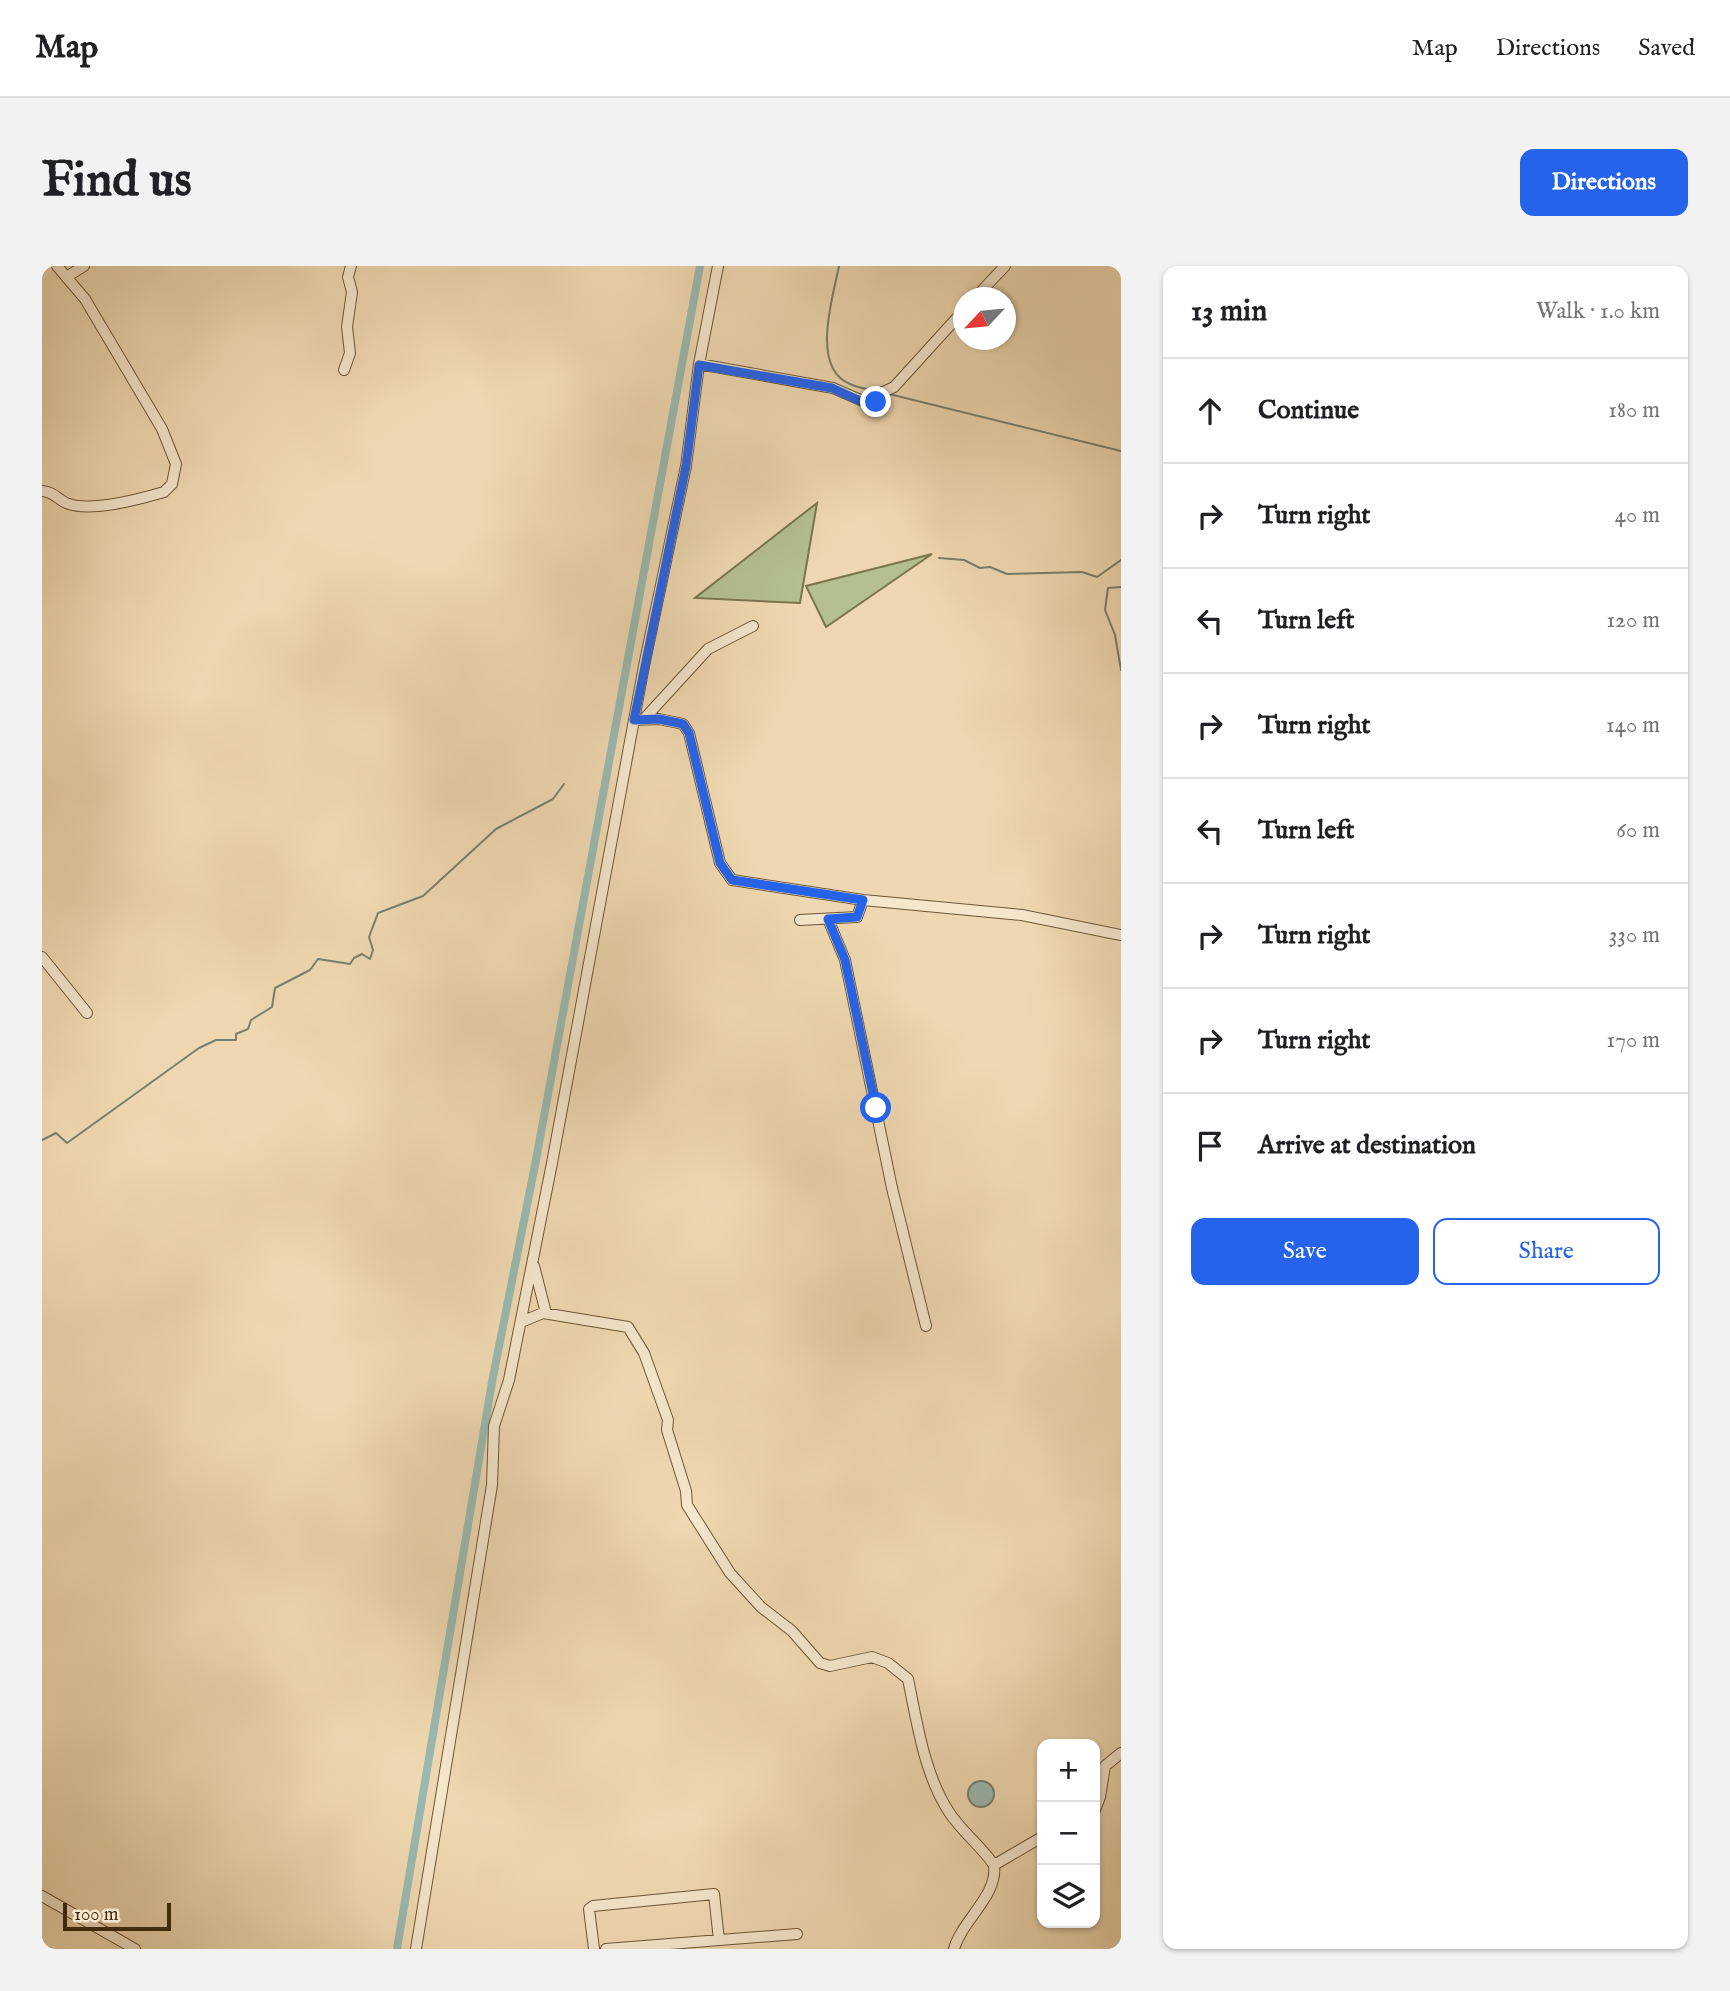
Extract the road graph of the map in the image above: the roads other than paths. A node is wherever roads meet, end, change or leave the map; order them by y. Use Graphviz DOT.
graph roads {
  1 [pos="57,266"];
  2 [pos="84,266"];
  3 [pos="351,266"];
  4 [pos="718,266"];
  5 [pos="1005,266"];
  6 [pos="68,276"];
  7 [pos="985,287"];
  8 [pos="953,322"];
  9 [pos="699,365"];
  10 [pos="344,370"];
  11 [pos="42,491"];
  12 [pos="753,626"];
  13 [pos="639,720"];
  14 [pos="863,900"];
  15 [pos="828,919"];
  16 [pos="800,920"];
  17 [pos="1121,934"];
  18 [pos="42,957"];
  19 [pos="87,1013"];
  20 [pos="533,1258"];
  21 [pos="546,1313"];
  22 [pos="521,1322"];
  23 [pos="926,1326"];
  24 [pos="1121,1753"];
  25 [pos="1098,1802"];
  26 [pos="1037,1840"];
  27 [pos="995,1865"];
  28 [pos="42,1896"];
  29 [pos="797,1934"];
  30 [pos="719,1940"];
  31 [pos="135,1949"];
  32 [pos="416,1949"];
  33 [pos="594,1949"];
  34 [pos="606,1949"];
  35 [pos="954,1949"];
  1 -- 6 [label="street"];
  2 -- 6 [label="street"];
  3 -- 10 [label="street"];
  4 -- 9 [label="street"];
  5 -- 7 [label="street"];
  6 -- 11 [label="street"];
  8 -- 9 [label="street"];
  9 -- 13 [label="street"];
  12 -- 13 [label="street"];
  13 -- 14 [label="street"];
  13 -- 20 [label="street"];
  14 -- 15 [label="street"];
  14 -- 17 [label="street"];
  15 -- 16 [label="street"];
  15 -- 23 [label="street"];
  18 -- 19 [label="street"];
  20 -- 21 [label="street"];
  20 -- 22 [label="street"];
  21 -- 22 [label="street"];
  21 -- 27 [label="street"];
  22 -- 32 [label="street"];
  24 -- 25 [label="street"];
  26 -- 27 [label="street"];
  27 -- 35 [label="street"];
  28 -- 31 [label="street"];
  29 -- 30 [label="street"];
  30 -- 33 [label="street"];
  30 -- 34 [label="street"];
}
